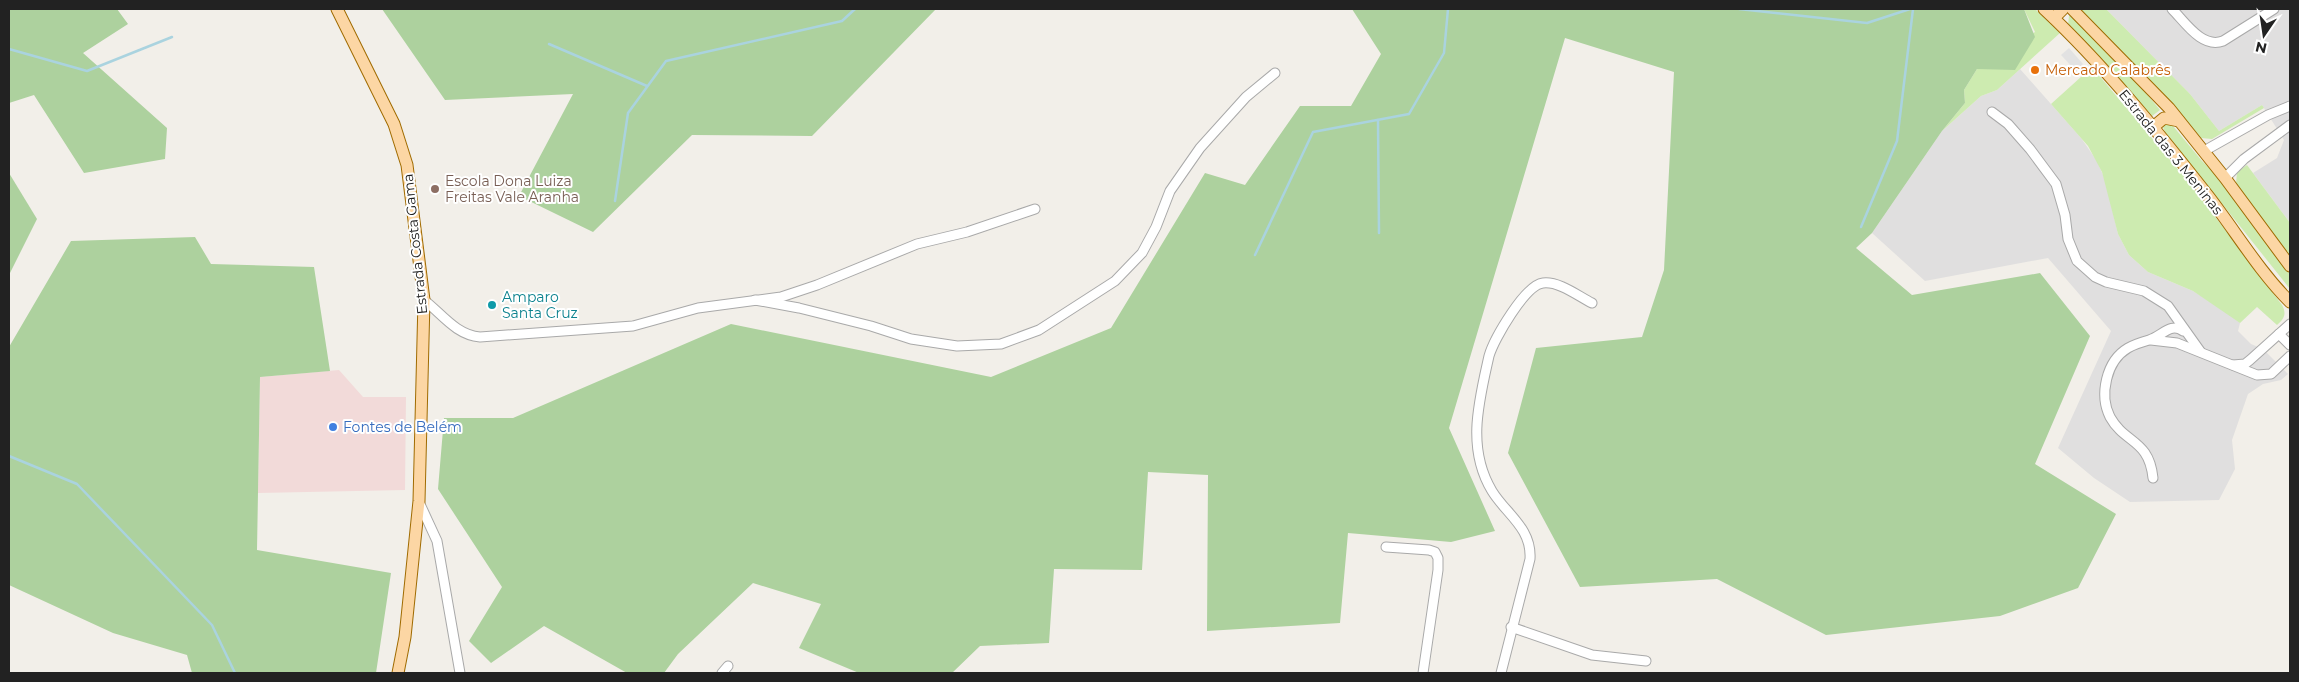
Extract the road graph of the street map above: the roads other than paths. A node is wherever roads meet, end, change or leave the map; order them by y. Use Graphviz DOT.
graph roads {
  1 [pos="337,9"];
  2 [pos="2044,9"];
  3 [pos="2063,9"];
  4 [pos="2072,9"];
  5 [pos="2172,9"];
  6 [pos="2274,9"];
  7 [pos="2054,18"];
  8 [pos="1275,73"];
  9 [pos="2290,106"];
  10 [pos="1992,112"];
  11 [pos="2179,121"];
  12 [pos="2290,125"];
  13 [pos="2152,128"];
  14 [pos="2204,151"];
  15 [pos="2225,178"];
  16 [pos="1035,209"];
  17 [pos="2290,266"];
  18 [pos="2286,293"];
  19 [pos="424,300"];
  20 [pos="755,300"];
  21 [pos="2290,302"];
  22 [pos="1592,303"];
  23 [pos="2164,304"];
  24 [pos="2290,324"];
  25 [pos="2184,330"];
  26 [pos="2168,331"];
  27 [pos="2279,334"];
  28 [pos="2151,340"];
  29 [pos="2177,343"];
  30 [pos="2290,345"];
  31 [pos="2200,352"];
  32 [pos="2290,356"];
  33 [pos="2232,366"];
  34 [pos="2153,478"];
  35 [pos="419,501"];
  36 [pos="1386,547"];
  37 [pos="1511,627"];
  38 [pos="1646,662"];
  39 [pos="398,673"];
  40 [pos="460,673"];
  41 [pos="1423,673"];
  42 [pos="1501,673"];
  1 -- 19 [label="main road, Estrada Costa Gama"];
  2 -- 7 [label="main road, Estrada das 3 Meninas"];
  3 -- 7 [label="main road"];
  4 -- 11 [label="main road, Estrada das 3 Meninas"];
  5 -- 6 [label="street"];
  7 -- 13 [label="main road, Estrada das 3 Meninas"];
  8 -- 20 [label="street"];
  9 -- 14 [label="street"];
  10 -- 23 [label="street"];
  11 -- 13 [label="main road"];
  11 -- 14 [label="main road, Estrada das 3 Meninas"];
  12 -- 15 [label="street"];
  13 -- 18 [label="main road, Estrada das 3 Meninas"];
  14 -- 15 [label="main road, Estrada das 3 Meninas"];
  15 -- 17 [label="main road, Estrada das 3 Meninas"];
  16 -- 20 [label="street"];
  18 -- 21 [label="main road, Estrada das 3 Meninas"];
  19 -- 20 [label="street"];
  19 -- 35 [label="main road, Estrada Costa Gama"];
  22 -- 37 [label="street"];
  23 -- 25 [label="street"];
  23 -- 26 [label="street"];
  24 -- 27 [label="street"];
  25 -- 26 [label="street"];
  25 -- 31 [label="street"];
  26 -- 28 [label="street"];
  26 -- 29 [label="street"];
  27 -- 30 [label="street"];
  27 -- 33 [label="street"];
  28 -- 29 [label="street"];
  28 -- 34 [label="street"];
  29 -- 31 [label="street"];
  31 -- 33 [label="street"];
  32 -- 33 [label="street"];
  35 -- 39 [label="main road, Estrada Costa Gama"];
  35 -- 40 [label="street"];
  36 -- 41 [label="street"];
  37 -- 38 [label="street"];
  37 -- 42 [label="street"];
}
